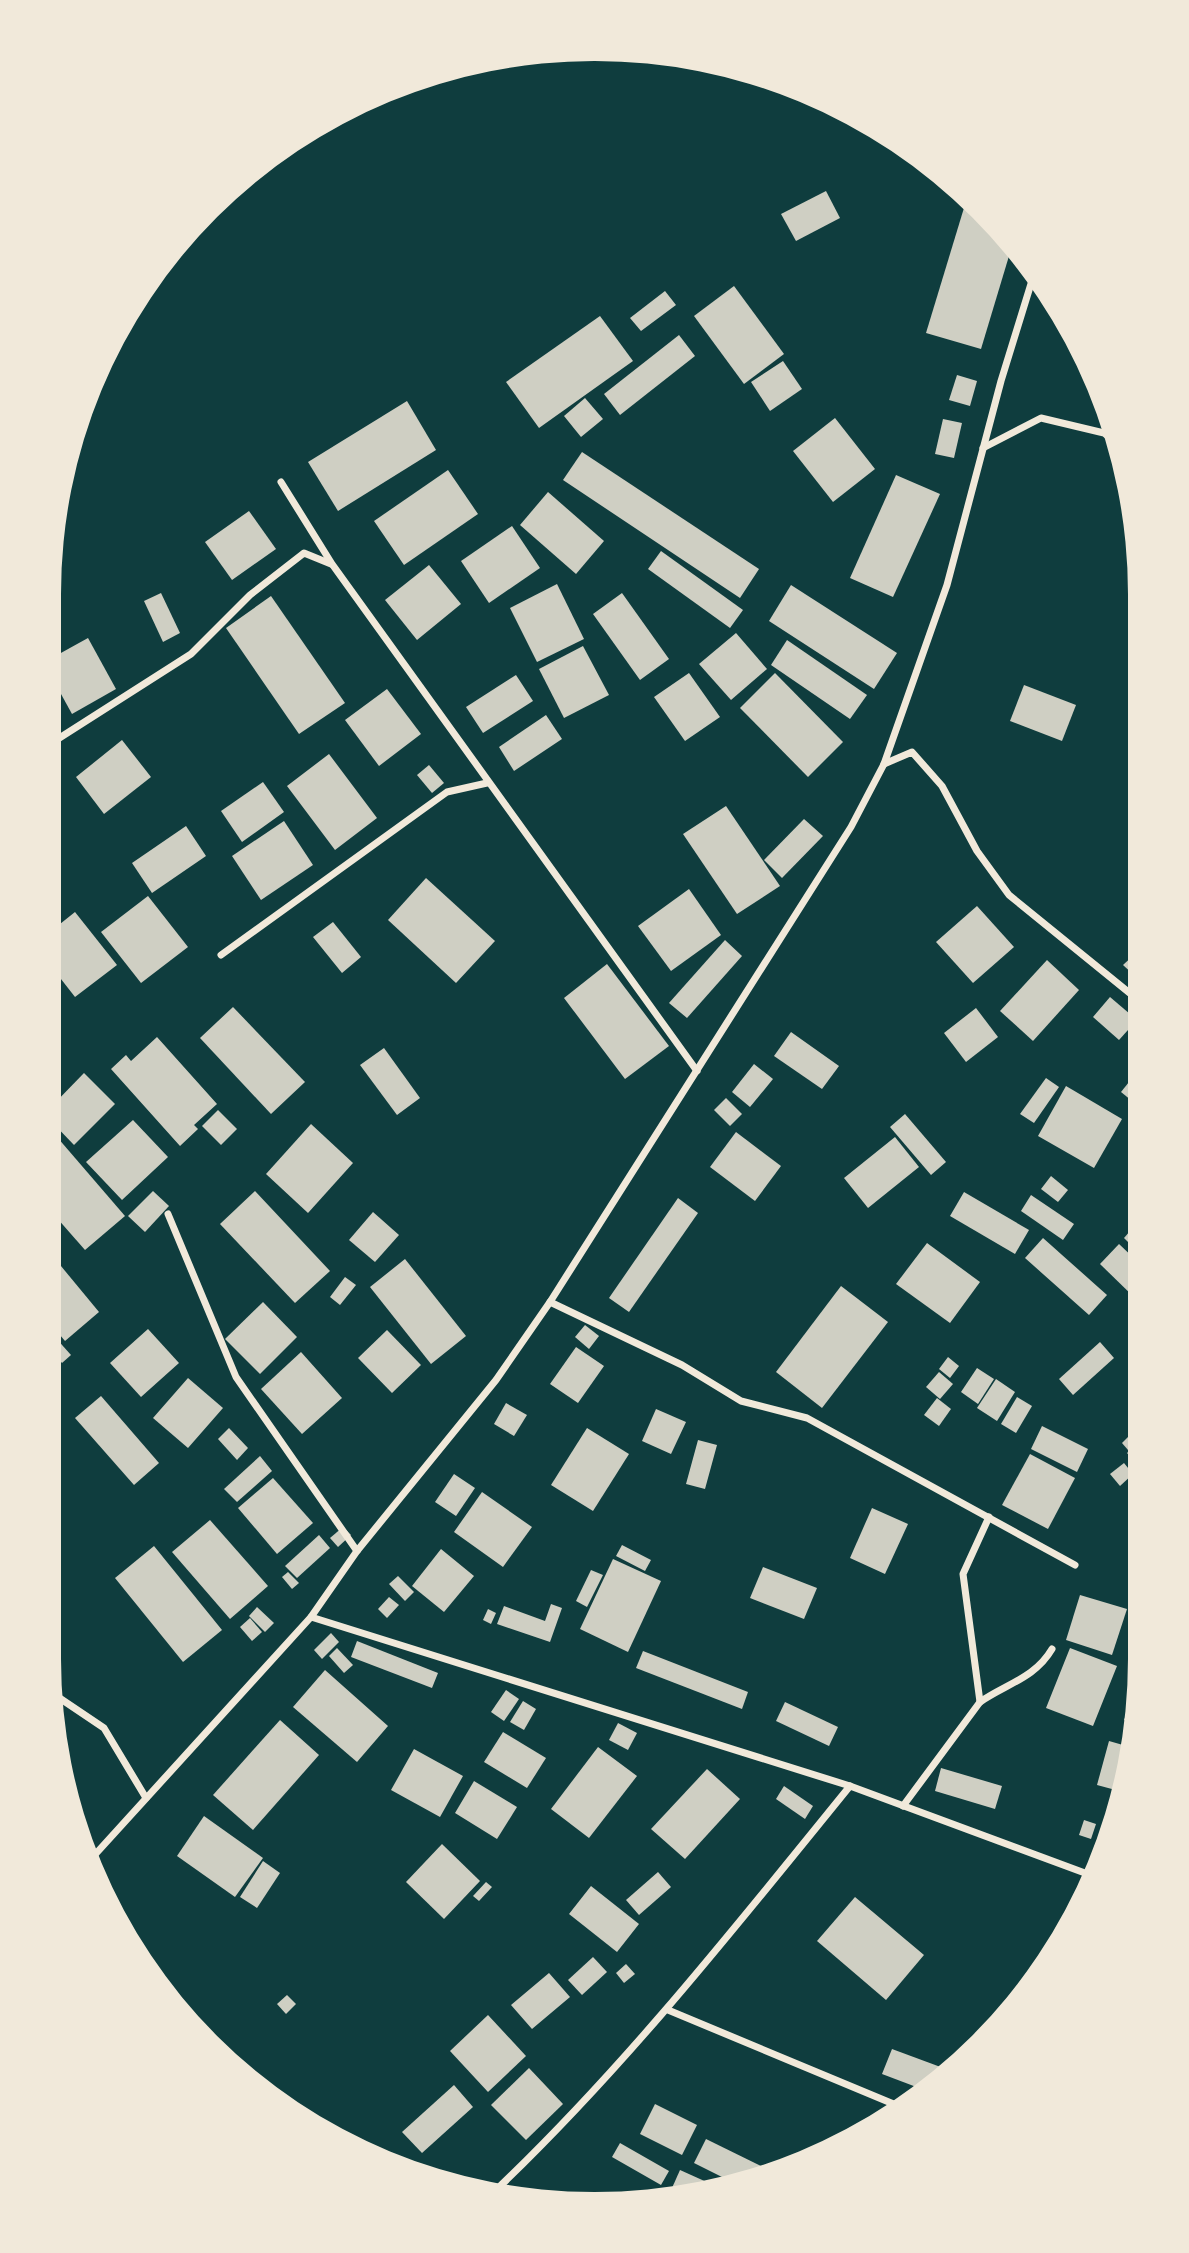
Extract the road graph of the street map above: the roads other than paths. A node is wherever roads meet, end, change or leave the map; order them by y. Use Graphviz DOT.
graph roads {
  1 [pos="1030,287"];
  2 [pos="1102,433"];
  3 [pos="984,449"];
  4 [pos="281,482"];
  5 [pos="332,564"];
  6 [pos="61,737"];
  7 [pos="884,764"];
  8 [pos="487,783"];
  9 [pos="221,955"];
  10 [pos="1128,992"];
  11 [pos="697,1071"];
  12 [pos="168,1214"];
  13 [pos="550,1301"];
  14 [pos="989,1517"];
  15 [pos="357,1551"];
  16 [pos="1075,1565"];
  17 [pos="311,1617"];
  18 [pos="1052,1649"];
  19 [pos="63,1700"];
  20 [pos="979,1702"];
  21 [pos="850,1786"];
  22 [pos="146,1798"];
  23 [pos="903,1806"];
  24 [pos="98,1852"];
  25 [pos="1083,1871"];
  26 [pos="668,2010"];
  27 [pos="890,2103"];
  28 [pos="502,2184"];
  1 -- 3 [label="street"];
  2 -- 3 [label="street"];
  3 -- 7 [label="street"];
  4 -- 5 [label="street"];
  5 -- 6 [label="street"];
  5 -- 8 [label="street"];
  7 -- 10 [label="street"];
  7 -- 11 [label="street"];
  8 -- 9 [label="street"];
  8 -- 11 [label="street"];
  11 -- 13 [label="street"];
  12 -- 15 [label="street"];
  13 -- 14 [label="street"];
  13 -- 15 [label="street"];
  14 -- 16 [label="street"];
  14 -- 20 [label="street"];
  15 -- 17 [label="street"];
  17 -- 21 [label="street"];
  17 -- 22 [label="street"];
  18 -- 20 [label="street"];
  19 -- 22 [label="street"];
  20 -- 23 [label="street"];
  21 -- 23 [label="street"];
  21 -- 26 [label="street"];
  22 -- 24 [label="street"];
  23 -- 25 [label="street"];
  26 -- 27 [label="street"];
  26 -- 28 [label="street"];
}
